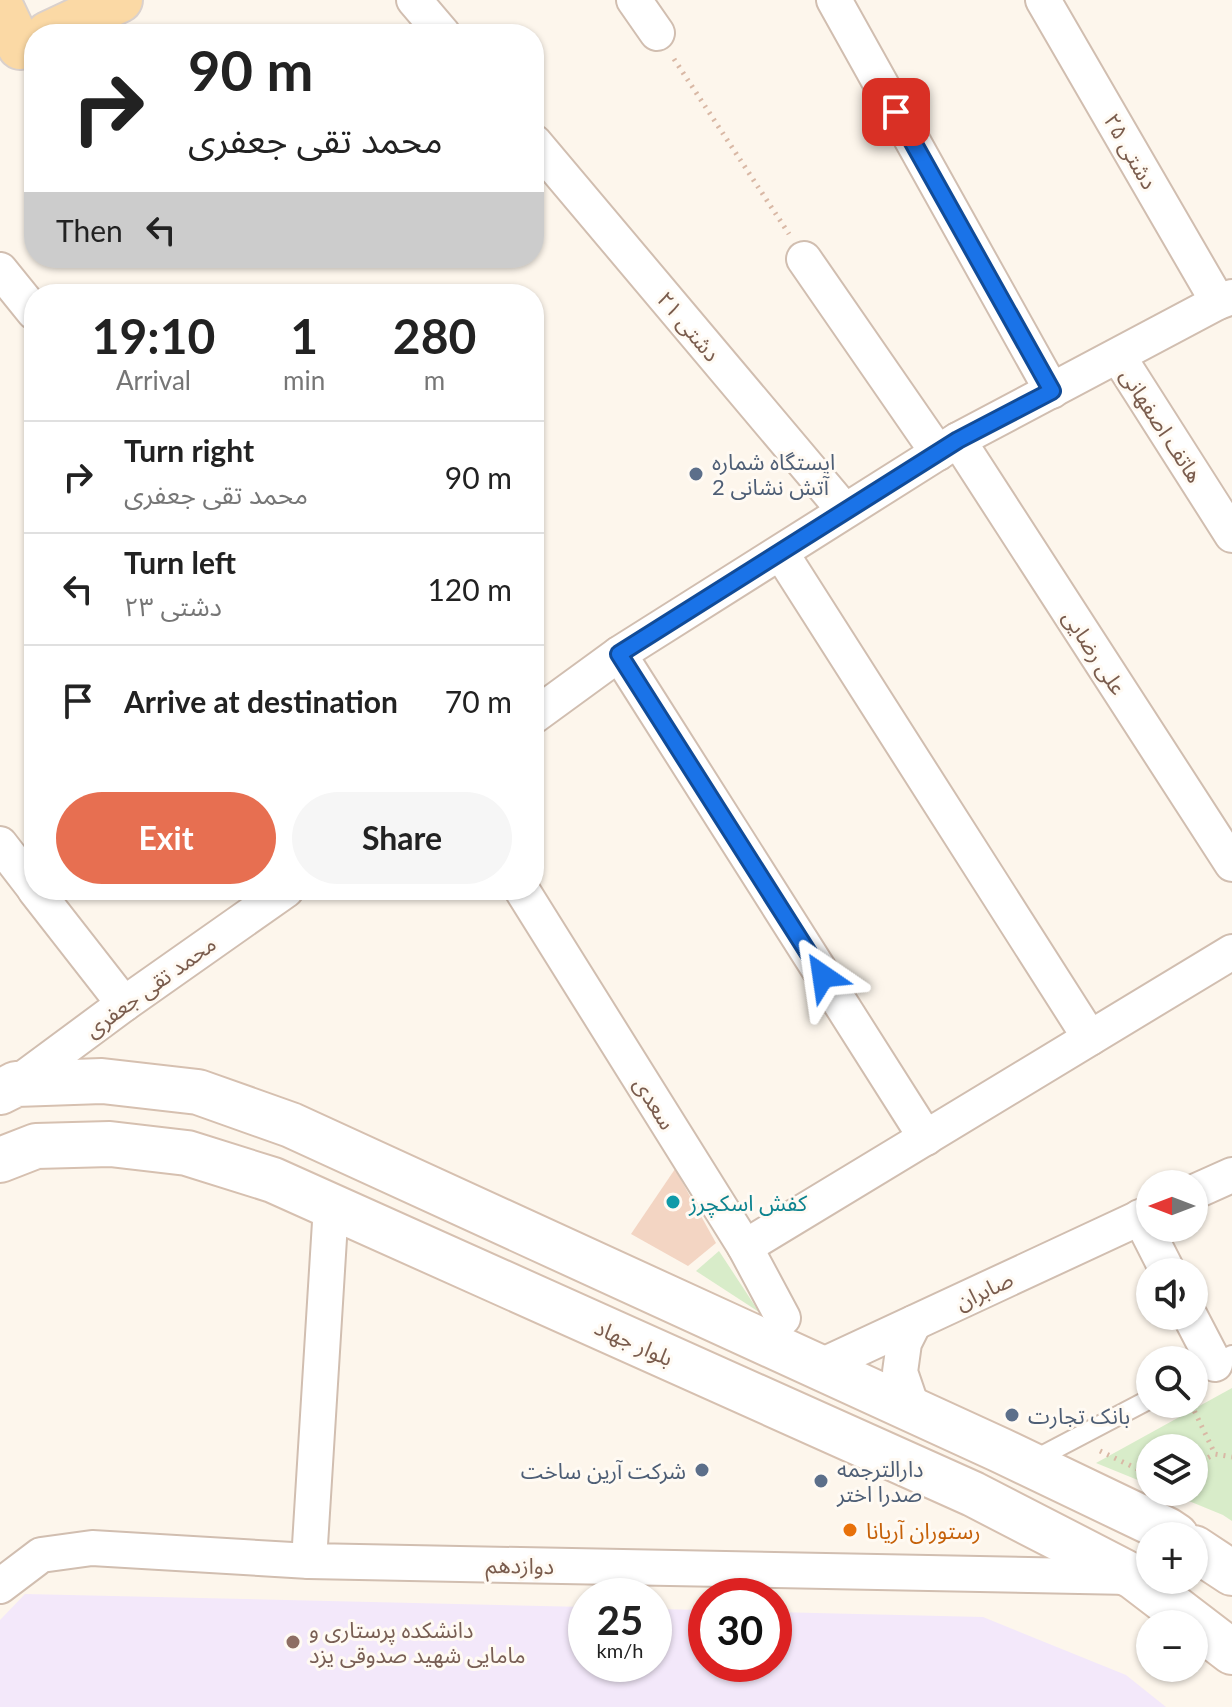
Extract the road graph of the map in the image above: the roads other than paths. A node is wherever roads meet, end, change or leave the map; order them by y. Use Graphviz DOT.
graph roads {
  1 [pos="120,0"];
  2 [pos="414,0"];
  3 [pos="634,0"];
  4 [pos="834,0"];
  5 [pos="1043,0"];
  6 [pos="0,5"];
  7 [pos="69,24"];
  8 [pos="434,24"];
  9 [pos="657,33"];
  10 [pos="24,41"];
  11 [pos="544,154"];
  12 [pos="804,259"];
  13 [pos="0,270"];
  14 [pos="24,300"];
  15 [pos="1225,300"];
  16 [pos="1118,356"];
  17 [pos="1052,391"];
  18 [pos="948,446"];
  19 [pos="844,510"];
  20 [pos="1232,535"];
  21 [pos="781,553"];
  22 [pos="619,654"];
  23 [pos="544,709"];
  24 [pos="0,844"];
  25 [pos="1232,864"];
  26 [pos="24,875"];
  27 [pos="44,900"];
  28 [pos="272,900"];
  29 [pos="528,900"];
  30 [pos="1232,952"];
  31 [pos="124,1004"];
  32 [pos="1090,1038"];
  33 [pos="8,1088"];
  34 [pos="926,1138"];
  35 [pos="0,1160"];
  36 [pos="1232,1175"];
  37 [pos="1208,1186"];
  38 [pos="331,1206"];
  39 [pos="1136,1219"];
  40 [pos="745,1247"];
  41 [pos="914,1323"];
  42 [pos="1197,1330"];
  43 [pos="780,1332"];
  44 [pos="1214,1365"];
  45 [pos="819,1367"];
  46 [pos="1136,1406"];
  47 [pos="913,1410"];
  48 [pos="796,1415"];
  49 [pos="1028,1463"];
  50 [pos="1150,1522"];
  51 [pos="1208,1557"];
  52 [pos="309,1561"];
  53 [pos="1232,1573"];
  54 [pos="1134,1577"];
  55 [pos="0,1586"];
  56 [pos="1232,1652"];
  1 -- 7 [label="main road"];
  2 -- 8 [label="street"];
  3 -- 9 [label="street"];
  4 -- 17 [label="street"];
  5 -- 15 [label="street, دشتی ۲۵"];
  6 -- 10 [label="main road"];
  11 -- 19 [label="street, دشتی ۲۱"];
  12 -- 18 [label="street, علی رضایی"];
  13 -- 14 [label="street"];
  15 -- 16 [label="street"];
  16 -- 17 [label="street"];
  16 -- 20 [label="street, هاتف اصفهانی"];
  17 -- 18 [label="street"];
  18 -- 19 [label="street"];
  18 -- 25 [label="street, علی رضایی"];
  19 -- 21 [label="street"];
  21 -- 22 [label="street"];
  21 -- 32 [label="street"];
  22 -- 23 [label="street"];
  22 -- 34 [label="street"];
  24 -- 26 [label="street"];
  27 -- 31 [label="street"];
  28 -- 31 [label="street, محمد تقی جعفری"];
  29 -- 40 [label="street, سعدی"];
  30 -- 32 [label="street"];
  31 -- 33 [label="street, محمد تقی جعفری"];
  32 -- 34 [label="street"];
  33 -- 43 [label="main road"];
  34 -- 40 [label="street"];
  35 -- 38 [label="main road, بلوار جهاد"];
  36 -- 37 [label="street"];
  38 -- 48 [label="main road, بلوار جهاد"];
  38 -- 52 [label="street"];
  39 -- 41 [label="street, صابران"];
  40 -- 43 [label="street, سعدی"];
  41 -- 43 [label="street"];
  41 -- 45 [label="street, صابران"];
  41 -- 47 [label="street"];
  42 -- 44 [label="street"];
  43 -- 45 [label="main road"];
  45 -- 47 [label="main road"];
  45 -- 48 [label="main road"];
  46 -- 49 [label="lane"];
  47 -- 49 [label="main road"];
  48 -- 54 [label="main road, بلوار جهاد"];
  49 -- 50 [label="main road"];
  51 -- 53 [label="main road"];
  52 -- 54 [label="street, دوازدهم"];
  52 -- 55 [label="street, دوازدهم"];
  54 -- 56 [label="main road, بلوار جهاد"];
}
